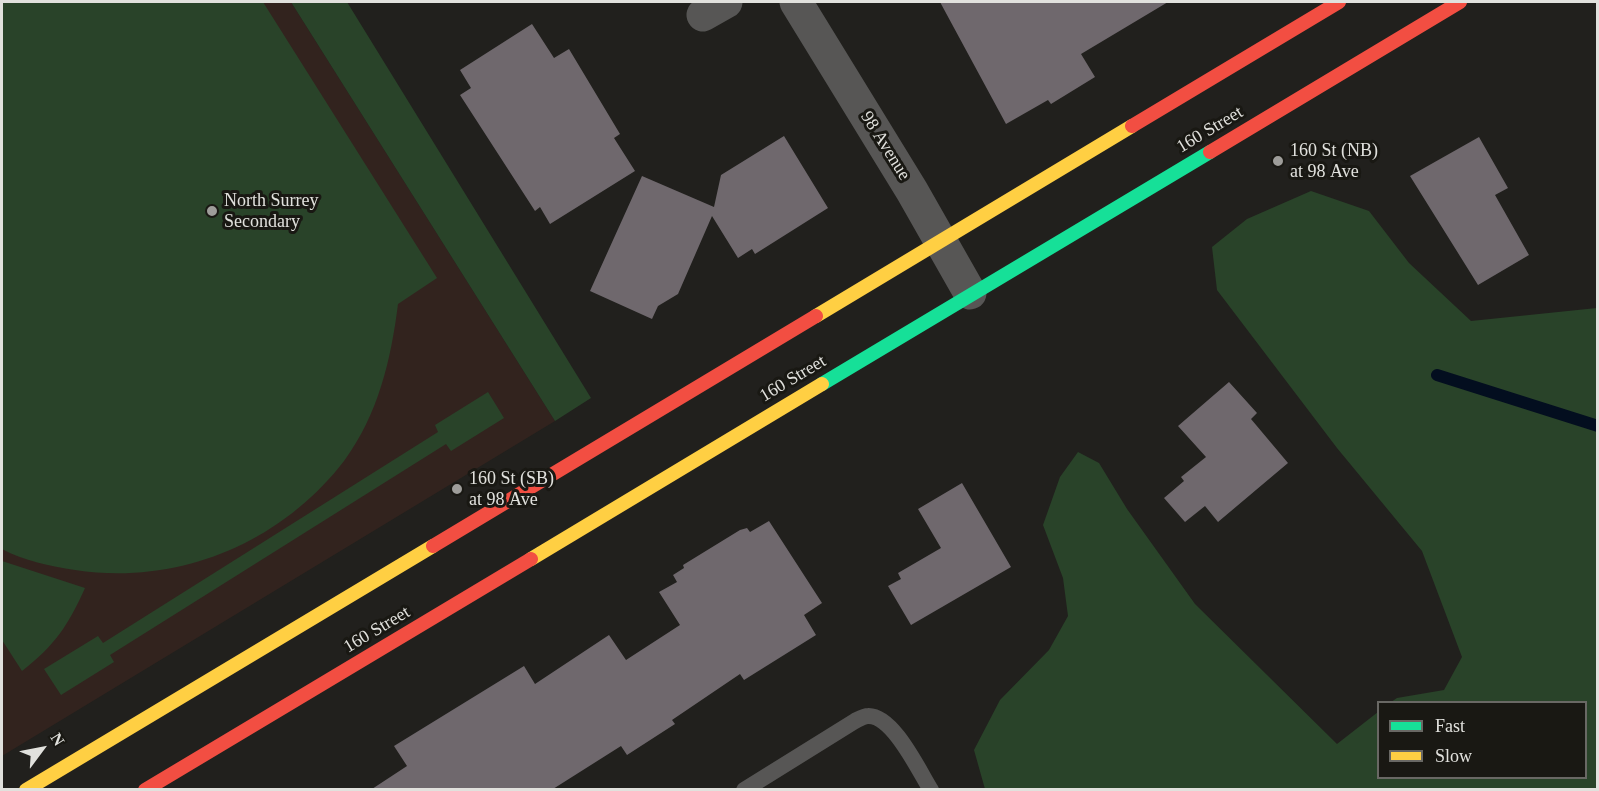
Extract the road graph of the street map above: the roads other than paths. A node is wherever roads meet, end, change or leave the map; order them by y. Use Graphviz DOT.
graph roads {
  1 [pos="796,2"];
  2 [pos="1339,2"];
  3 [pos="1460,2"];
  4 [pos="940,240"];
  5 [pos="970,293"];
  6 [pos="26,789"];
  7 [pos="145,789"];
  8 [pos="744,789"];
  9 [pos="931,789"];
  1 -- 4 [label="street, 98 Avenue"];
  2 -- 4 [label="main road"];
  3 -- 5 [label="main road, 160 Street"];
  4 -- 5 [label="street, 98 Avenue"];
  4 -- 6 [label="main road"];
  5 -- 7 [label="main road, 160 Street"];
  8 -- 9 [label="lane"];
}
